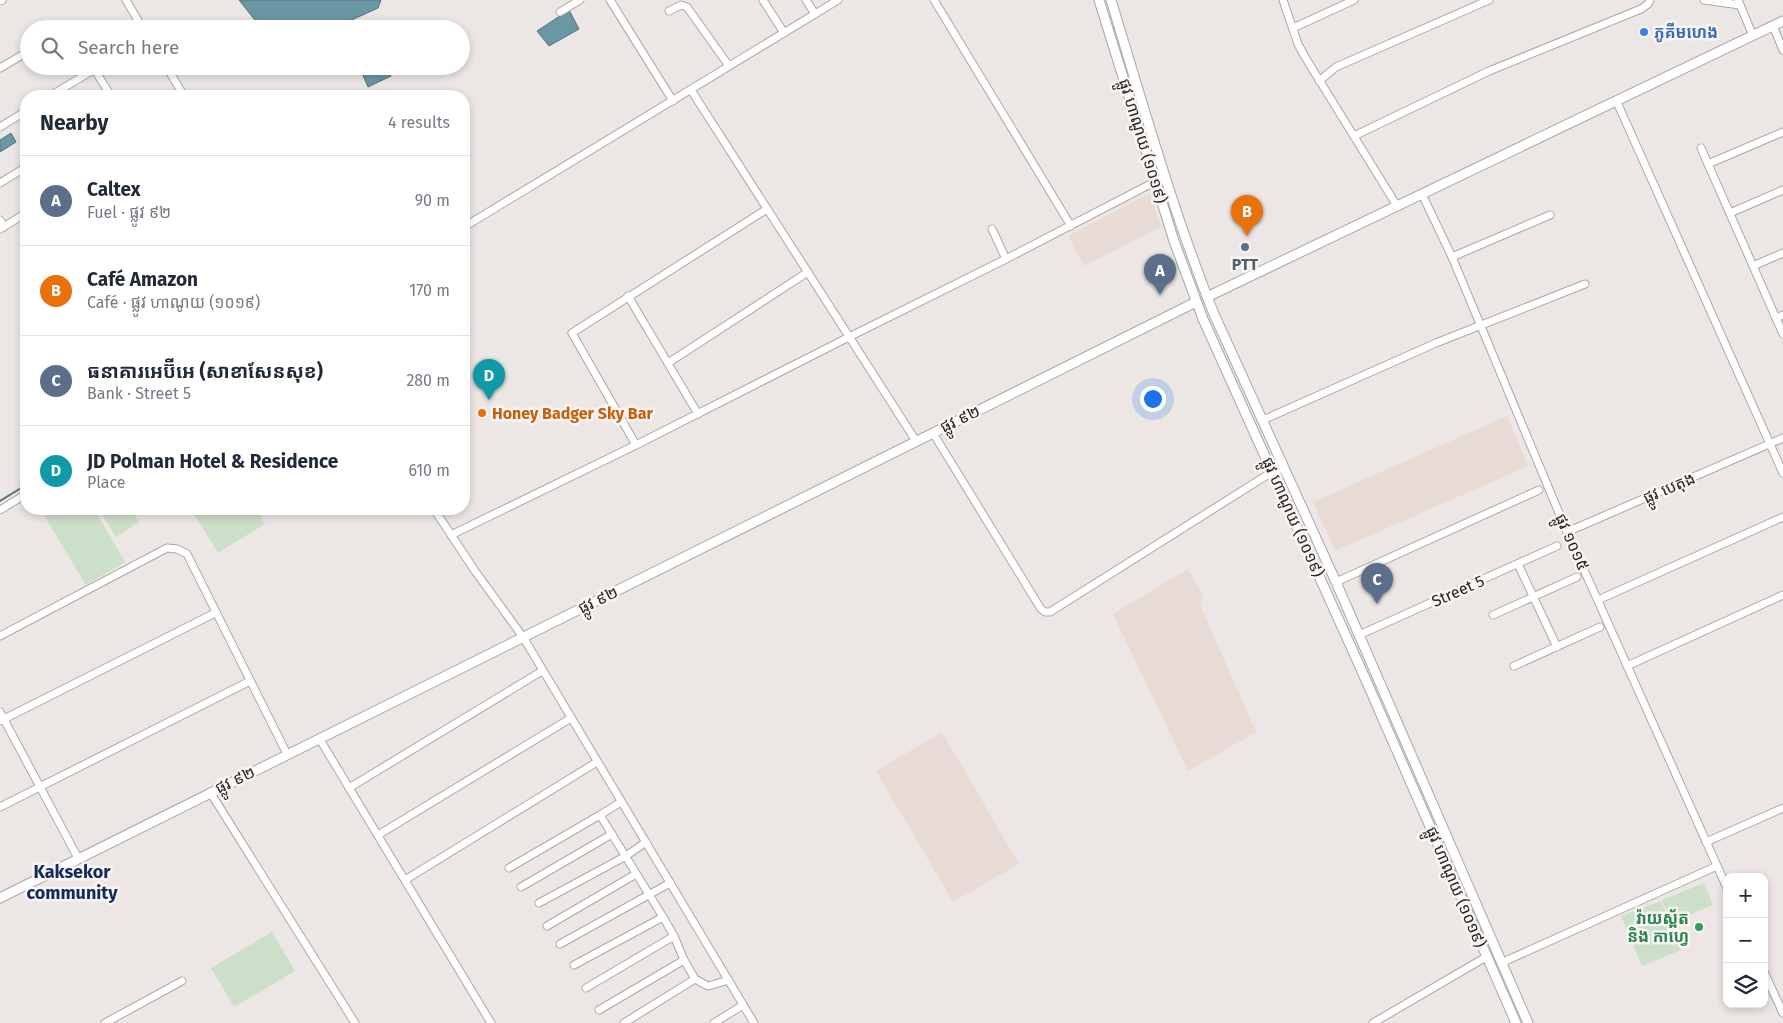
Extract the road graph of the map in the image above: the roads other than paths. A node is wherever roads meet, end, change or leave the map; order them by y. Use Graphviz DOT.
graph roads {
  1 [pos="126,0"];
  2 [pos="580,0"];
  3 [pos="610,0"];
  4 [pos="763,0"];
  5 [pos="806,0"];
  6 [pos="838,0"];
  7 [pos="934,0"];
  8 [pos="1099,0"];
  9 [pos="1111,0"];
  10 [pos="1283,0"];
  11 [pos="1354,0"];
  12 [pos="1466,0"];
  13 [pos="1489,0"];
  14 [pos="1650,0"];
  15 [pos="1704,0"];
  16 [pos="1739,2"];
  17 [pos="1470,9"];
  18 [pos="669,11"];
  19 [pos="560,12"];
  20 [pos="815,14"];
  21 [pos="138,20"];
  22 [pos="1783,21"];
  23 [pos="1772,26"];
  24 [pos="1293,28"];
  25 [pos="784,33"];
  26 [pos="1752,36"];
  27 [pos="1783,50"];
  28 [pos="20,56"];
  29 [pos="729,66"];
  30 [pos="0,68"];
  31 [pos="83,75"];
  32 [pos="98,75"];
  33 [pos="171,75"];
  34 [pos="1319,81"];
  35 [pos="59,90"];
  36 [pos="107,90"];
  37 [pos="180,90"];
  38 [pos="691,90"];
  39 [pos="1616,100"];
  40 [pos="673,101"];
  41 [pos="20,115"];
  42 [pos="0,127"];
  43 [pos="1783,132"];
  44 [pos="1354,136"];
  45 [pos="1701,148"];
  46 [pos="1708,164"];
  47 [pos="20,171"];
  48 [pos="1166,176"];
  49 [pos="1155,182"];
  50 [pos="0,183"];
  51 [pos="1783,190"];
  52 [pos="1422,194"];
  53 [pos="1397,206"];
  54 [pos="767,209"];
  55 [pos="1730,213"];
  56 [pos="1550,215"];
  57 [pos="20,216"];
  58 [pos="470,224"];
  59 [pos="1,226"];
  60 [pos="1071,226"];
  61 [pos="992,229"];
  62 [pos="1783,253"];
  63 [pos="1452,257"];
  64 [pos="1006,260"];
  65 [pos="1753,266"];
  66 [pos="808,272"];
  67 [pos="1585,284"];
  68 [pos="628,296"];
  69 [pos="1207,297"];
  70 [pos="1196,302"];
  71 [pos="1779,316"];
  72 [pos="1480,326"];
  73 [pos="1783,334"];
  74 [pos="849,337"];
  75 [pos="668,363"];
  76 [pos="698,414"];
  77 [pos="1262,420"];
  78 [pos="932,433"];
  79 [pos="1783,438"];
  80 [pos="916,441"];
  81 [pos="1770,444"];
  82 [pos="636,445"];
  83 [pos="1284,467"];
  84 [pos="1272,472"];
  85 [pos="1783,473"];
  86 [pos="1539,490"];
  87 [pos="20,498"];
  88 [pos="0,510"];
  89 [pos="438,515"];
  90 [pos="1783,517"];
  91 [pos="1567,532"];
  92 [pos="451,535"];
  93 [pos="1558,546"];
  94 [pos="1518,564"];
  95 [pos="1577,577"];
  96 [pos="1336,582"];
  97 [pos="1783,595"];
  98 [pos="1534,597"];
  99 [pos="1598,600"];
  100 [pos="215,613"];
  101 [pos="1493,615"];
  102 [pos="1600,627"];
  103 [pos="1359,635"];
  104 [pos="0,636"];
  105 [pos="523,637"];
  106 [pos="1557,647"];
  107 [pos="1514,666"];
  108 [pos="1627,666"];
  109 [pos="542,671"];
  110 [pos="250,681"];
  111 [pos="0,712"];
  112 [pos="570,718"];
  113 [pos="2,720"];
  114 [pos="319,738"];
  115 [pos="287,754"];
  116 [pos="597,762"];
  117 [pos="40,787"];
  118 [pos="349,788"];
  119 [pos="210,792"];
  120 [pos="622,802"];
  121 [pos="0,807"];
  122 [pos="1783,808"];
  123 [pos="600,815"];
  124 [pos="612,834"];
  125 [pos="378,835"];
  126 [pos="646,842"];
  127 [pos="1706,842"];
  128 [pos="626,856"];
  129 [pos="78,858"];
  130 [pos="1717,866"];
  131 [pos="509,868"];
  132 [pos="636,874"];
  133 [pos="1723,879"];
  134 [pos="405,880"];
  135 [pos="670,883"];
  136 [pos="521,887"];
  137 [pos="650,895"];
  138 [pos="0,898"];
  139 [pos="539,903"];
  140 [pos="663,917"];
  141 [pos="548,926"];
  142 [pos="674,936"];
  143 [pos="560,944"];
  144 [pos="1486,957"];
  145 [pos="684,960"];
  146 [pos="1501,963"];
  147 [pos="574,965"];
  148 [pos="695,979"];
  149 [pos="729,980"];
  150 [pos="182,981"];
  151 [pos="1768,981"];
  152 [pos="586,988"];
  153 [pos="744,1005"];
  154 [pos="599,1010"];
  155 [pos="1783,1013"];
  156 [pos="105,1023"];
  157 [pos="355,1023"];
  158 [pos="491,1023"];
  159 [pos="624,1023"];
  160 [pos="714,1023"];
  161 [pos="754,1023"];
  162 [pos="1373,1023"];
  163 [pos="1516,1023"];
  164 [pos="1527,1023"];
  1 -- 21 [label="street"];
  2 -- 19 [label="street"];
  3 -- 40 [label="street"];
  4 -- 25 [label="street"];
  5 -- 20 [label="street"];
  6 -- 20 [label="street"];
  7 -- 60 [label="street"];
  8 -- 49 [label="main road, ផ្លូវ ហាណូយ (១០១៩)"];
  9 -- 48 [label="main road, ផ្លូវ ហាណូយ (១០១៩)"];
  10 -- 24 [label="street"];
  11 -- 24 [label="street"];
  12 -- 17 [label="street"];
  13 -- 17 [label="street"];
  14 -- 44 [label="street"];
  15 -- 16 [label="street"];
  16 -- 26 [label="street"];
  17 -- 34 [label="street"];
  18 -- 29 [label="street"];
  20 -- 25 [label="street"];
  22 -- 23 [label="main road"];
  23 -- 26 [label="main road"];
  23 -- 27 [label="street"];
  24 -- 34 [label="street"];
  25 -- 29 [label="street"];
  26 -- 39 [label="main road"];
  28 -- 30 [label="street"];
  29 -- 38 [label="street"];
  31 -- 35 [label="street"];
  32 -- 36 [label="street"];
  33 -- 37 [label="street"];
  34 -- 44 [label="street"];
  38 -- 40 [label="street"];
  38 -- 54 [label="street"];
  39 -- 52 [label="main road"];
  39 -- 81 [label="street"];
  40 -- 58 [label="street"];
  41 -- 42 [label="street"];
  43 -- 46 [label="street"];
  44 -- 53 [label="street"];
  45 -- 46 [label="street"];
  46 -- 55 [label="street"];
  47 -- 50 [label="street"];
  48 -- 49 [label="street"];
  48 -- 69 [label="main road, ផ្លូវ ហាណូយ (១០១៩)"];
  49 -- 60 [label="street"];
  49 -- 70 [label="main road, ផ្លូវ ហាណូយ (១០១៩)"];
  51 -- 55 [label="street"];
  52 -- 53 [label="main road"];
  52 -- 63 [label="street, ផ្លូវ ១០១៥"];
  53 -- 69 [label="main road"];
  54 -- 66 [label="street"];
  54 -- 68 [label="street"];
  55 -- 65 [label="street"];
  56 -- 63 [label="street"];
  57 -- 59 [label="street"];
  60 -- 64 [label="street"];
  61 -- 64 [label="street"];
  62 -- 65 [label="street"];
  63 -- 72 [label="street, ផ្លូវ ១០១៥"];
  64 -- 74 [label="street"];
  65 -- 71 [label="street"];
  66 -- 74 [label="street"];
  66 -- 75 [label="street"];
  67 -- 72 [label="street"];
  68 -- 75 [label="street"];
  68 -- 82 [label="street"];
  69 -- 70 [label="street"];
  69 -- 77 [label="main road, ផ្លូវ ហាណូយ (១០១៩)"];
  70 -- 78 [label="main road, ផ្លូវ ៩២"];
  70 -- 84 [label="main road, ផ្លូវ ហាណូយ (១០១៩)"];
  71 -- 73 [label="street"];
  72 -- 77 [label="street"];
  72 -- 91 [label="street, ផ្លូវ ១០១៥"];
  74 -- 76 [label="street"];
  74 -- 80 [label="street"];
  75 -- 76 [label="street"];
  76 -- 82 [label="street"];
  77 -- 83 [label="main road, ផ្លូវ ហាណូយ (១០១៩)"];
  78 -- 80 [label="main road, ផ្លូវ ៩២"];
  78 -- 84 [label="street"];
  79 -- 81 [label="street, ផ្លូវ បេតុង"];
  80 -- 105 [label="main road, ផ្លូវ ៩២"];
  81 -- 85 [label="street"];
  81 -- 91 [label="street, ផ្លូវ បេតុង"];
  82 -- 92 [label="street"];
  83 -- 84 [label="street"];
  83 -- 96 [label="main road, ផ្លូវ ហាណូយ (១០១៩)"];
  84 -- 144 [label="main road, ផ្លូវ ហាណូយ (១០១៩)"];
  86 -- 96 [label="street"];
  87 -- 88 [label="street"];
  89 -- 92 [label="street"];
  90 -- 99 [label="street"];
  91 -- 99 [label="street, ផ្លូវ ១០១៥"];
  92 -- 105 [label="street"];
  93 -- 94 [label="street, Street 5"];
  94 -- 98 [label="street"];
  94 -- 103 [label="street, Street 5"];
  95 -- 98 [label="street"];
  96 -- 103 [label="main road, ផ្លូវ ហាណូយ (១០១៩)"];
  97 -- 108 [label="street"];
  98 -- 101 [label="street"];
  98 -- 106 [label="street"];
  99 -- 108 [label="street, ផ្លូវ ១០១៥"];
  100 -- 104 [label="street"];
  100 -- 110 [label="street"];
  100 -- 113 [label="street"];
  102 -- 106 [label="street"];
  103 -- 146 [label="main road, ផ្លូវ ហាណូយ (១០១៩)"];
  105 -- 109 [label="street"];
  105 -- 114 [label="main road, ផ្លូវ ៩២"];
  106 -- 107 [label="street"];
  108 -- 127 [label="street, ផ្លូវ ១០១៥"];
  109 -- 112 [label="street"];
  109 -- 118 [label="street"];
  110 -- 115 [label="street"];
  110 -- 117 [label="street"];
  111 -- 113 [label="street"];
  112 -- 116 [label="street"];
  112 -- 125 [label="street"];
  113 -- 117 [label="street"];
  114 -- 115 [label="main road, ផ្លូវ ៩២"];
  114 -- 118 [label="street"];
  115 -- 119 [label="main road, ផ្លូវ ៩២"];
  116 -- 120 [label="street"];
  116 -- 134 [label="street"];
  117 -- 121 [label="street"];
  117 -- 129 [label="street"];
  118 -- 125 [label="street"];
  119 -- 129 [label="main road, ផ្លូវ ៩២"];
  119 -- 157 [label="street"];
  120 -- 123 [label="street"];
  120 -- 126 [label="street"];
  122 -- 127 [label="street"];
  123 -- 124 [label="street"];
  123 -- 131 [label="street"];
  124 -- 128 [label="street"];
  124 -- 136 [label="street"];
  125 -- 134 [label="street"];
  126 -- 128 [label="street"];
  126 -- 135 [label="street"];
  127 -- 130 [label="street, ផ្លូវ ១០១៥"];
  128 -- 132 [label="street"];
  128 -- 139 [label="street"];
  129 -- 138 [label="main road, ផ្លូវ ៩២"];
  130 -- 133 [label="street, ផ្លូវ ១០១៥"];
  130 -- 146 [label="street"];
  132 -- 137 [label="street"];
  132 -- 141 [label="street"];
  134 -- 158 [label="street"];
  135 -- 137 [label="street"];
  135 -- 149 [label="street"];
  137 -- 140 [label="street"];
  137 -- 143 [label="street"];
  140 -- 142 [label="street"];
  140 -- 147 [label="street"];
  142 -- 145 [label="street"];
  142 -- 152 [label="street"];
  144 -- 162 [label="street"];
  144 -- 163 [label="main road, ផ្លូវ ហាណូយ (១០១៩)"];
  145 -- 148 [label="street"];
  145 -- 154 [label="street"];
  146 -- 164 [label="main road, ផ្លូវ ហាណូយ (១០១៩)"];
  148 -- 149 [label="street"];
  148 -- 159 [label="street"];
  149 -- 153 [label="street"];
  150 -- 156 [label="street"];
  151 -- 155 [label="street"];
  153 -- 160 [label="street"];
  153 -- 161 [label="street"];
}
